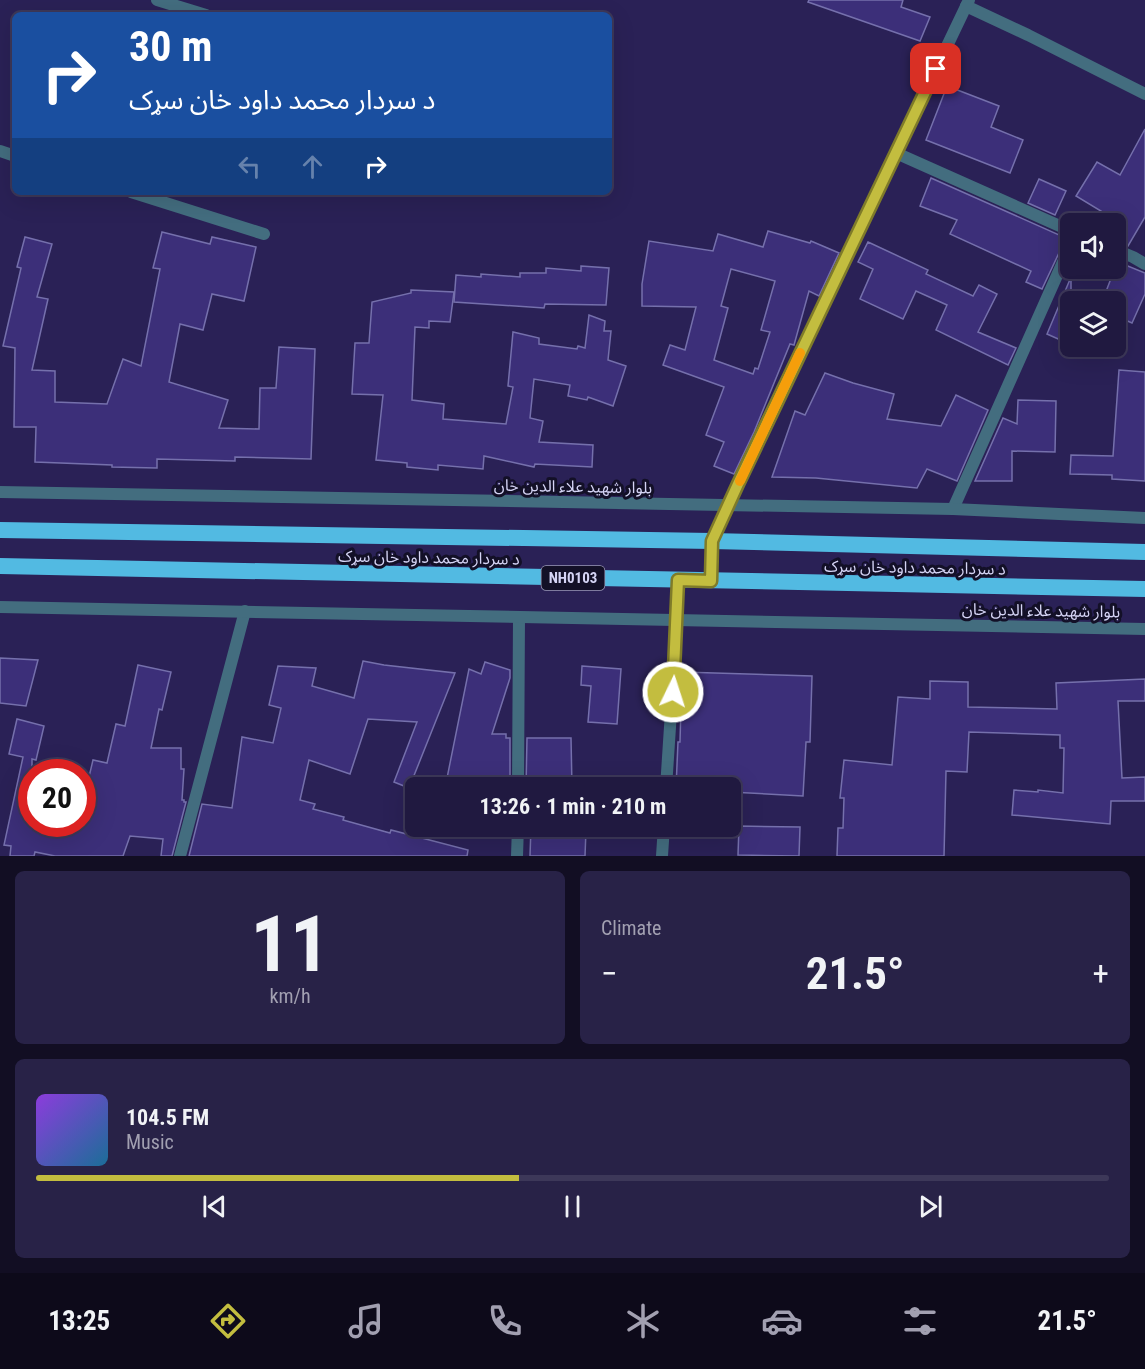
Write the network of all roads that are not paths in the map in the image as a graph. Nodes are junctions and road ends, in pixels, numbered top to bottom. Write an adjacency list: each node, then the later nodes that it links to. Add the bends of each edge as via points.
1 (157, 0): 3 (street)
2 (968, 3): 4 (street); 5 (street)
3 (196, 12)
4 (1145, 94)
5 (896, 153): 7 (street); 13 (street)
6 (140, 195): 8 (street)
7 (1060, 226)
8 (264, 234)
9 (1126, 254): 10 (street)
10 (1145, 264)
11 (1060, 268): 14 (street)
12 (0, 492): 13 (street, بلوار شهید علاء الدین خان)
13 (728, 505): 14 (street, بلوار شهید علاء الدین خان); 17 (street)
14 (952, 509): 15 (street, بلوار شهید علاء الدین خان)
15 (1145, 518)
16 (0, 530): 17 (highway, د سردار محمد داود خان سړک)
17 (712, 541): 18 (highway, د سردار محمد داود خان سړک); 21 (street)
18 (1145, 552)
19 (0, 566): 20 (highway, د سردار محمد داود خان سړک / NH0103)
20 (678, 580): 21 (highway, د سردار محمد داود خان سړک / NH0103); 26 (street)
21 (711, 581): 22 (highway, د سردار محمد داود خان سړک / NH0103)
22 (1145, 590)
23 (0, 607): 24 (street, بلوار شهید علاء الدین خان)
24 (244, 611): 25 (street, بلوار شهید علاء الدین خان); 32 (street)
25 (519, 617): 26 (street, بلوار شهید علاء الدین خان); 28 (street)
26 (677, 620): 27 (street, بلوار شهید علاء الدین خان); 29 (street)
27 (1145, 629)
28 (518, 777)
29 (667, 777)
30 (518, 837): 33 (street)
31 (663, 837): 34 (street)
32 (180, 856)
33 (517, 856)
34 (662, 856)

